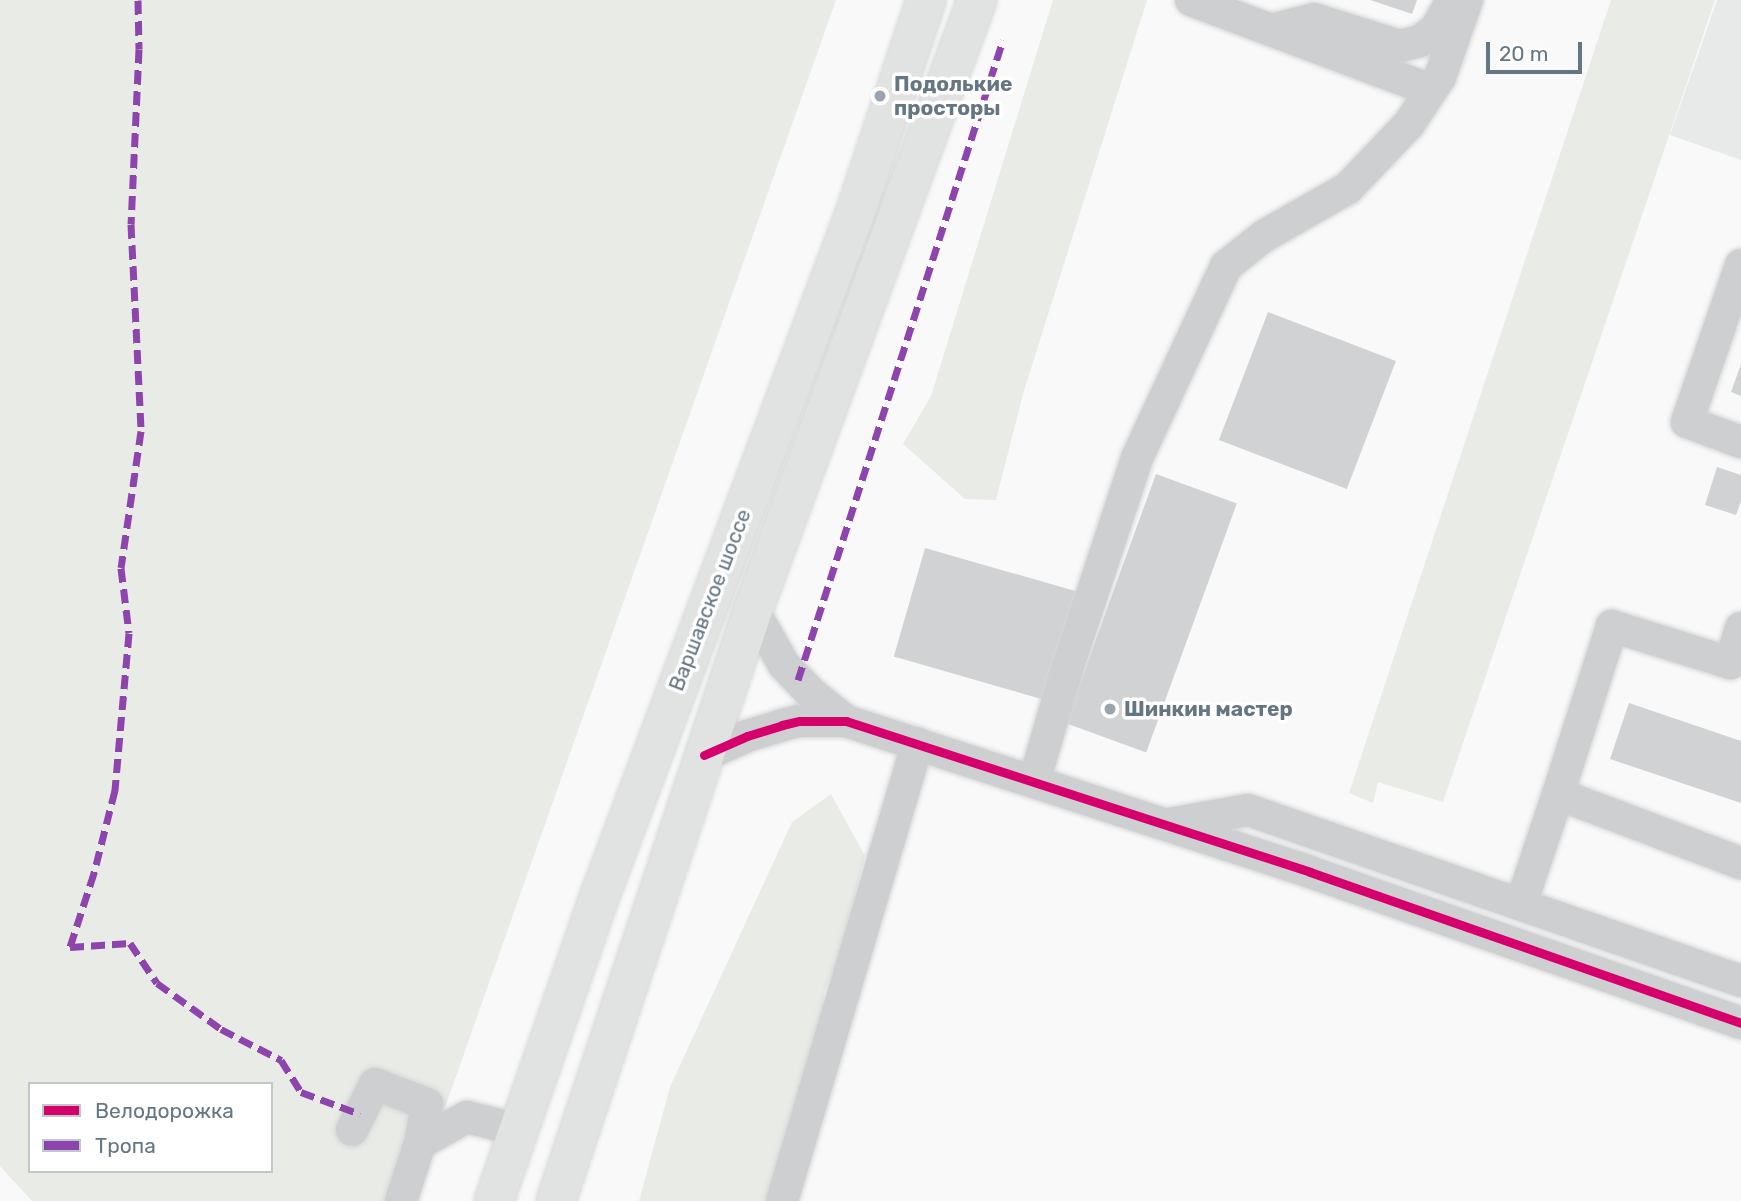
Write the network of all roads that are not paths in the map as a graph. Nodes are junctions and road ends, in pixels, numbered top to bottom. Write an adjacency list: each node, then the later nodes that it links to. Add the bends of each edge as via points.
1 (926, 0): 25 (main road, Варшавское шоссе, via 856,211 599,898)
2 (977, 0): 10 (main road, Варшавское шоссе)
3 (1191, 0): 6 (street)
4 (1451, 0): 6 (street, via 1436,29 1420,41 1400,46 1314,19)
5 (1467, 0): 7 (street, via 1440,77)
6 (1271, 30): 7 (street)
7 (1431, 90): 15 (street, via 1409,124 1348,188 1264,236 1226,266 1137,458)
8 (1741, 265): 9 (street, via 1686,422)
9 (1741, 442)
10 (753, 610): 12 (street, via 784,665); 14 (main road, Варшавское шоссе)
11 (1741, 628): 16 (street, via 1730,663 1612,626)
12 (846, 721): 13 (street); 14 (street, via 782,725)
13 (917, 744): 15 (street); 30 (street)
14 (704, 755): 29 (main road, Варшавское шоссе)
15 (1034, 782): 17 (street)
16 (1558, 794): 19 (street); 21 (street)
17 (1165, 825): 18 (street, via 1248,810); 20 (street)
18 (1325, 836): 20 (street); 21 (street)
19 (1741, 863)
20 (1310, 872): 23 (street)
21 (1521, 904): 22 (street)
22 (1741, 981)
23 (1741, 1023)
24 (352, 1130): 26 (street, via 374,1084 427,1104)
25 (518, 1130): 26 (street, via 467,1117); 28 (main road, Варшавское шоссе)
26 (420, 1143): 27 (street)
27 (401, 1201)
28 (494, 1201)
29 (556, 1201)
30 (782, 1201)

